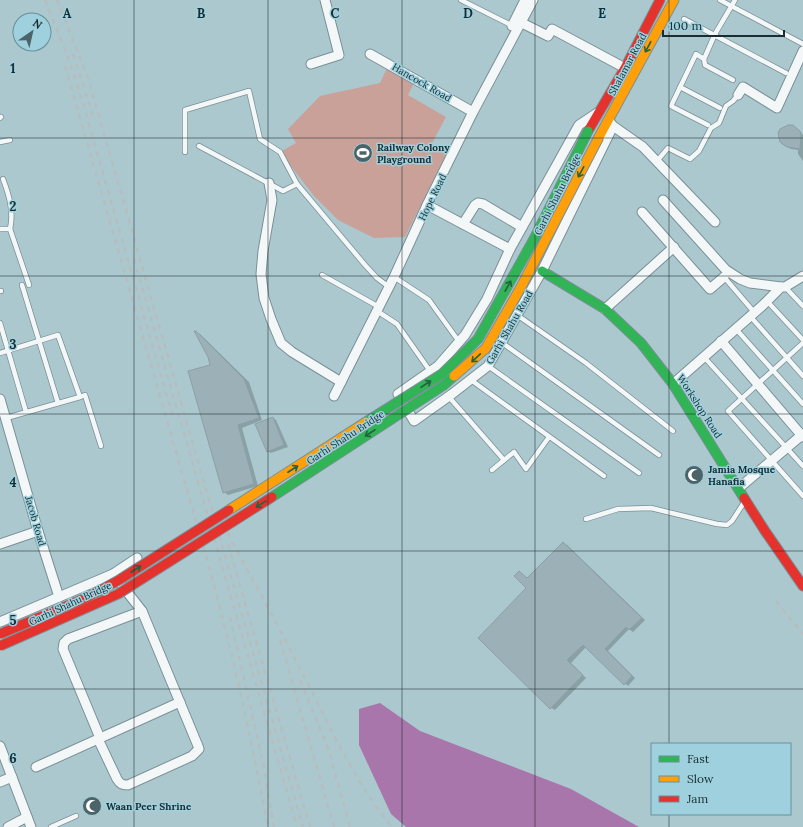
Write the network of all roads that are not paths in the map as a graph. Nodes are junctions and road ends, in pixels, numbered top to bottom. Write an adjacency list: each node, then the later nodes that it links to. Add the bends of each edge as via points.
1 (325, 0): 17 (street, via 339,55)
2 (461, 0): 11 (lane)
3 (525, 0): 11 (street)
4 (533, 0): 11 (street, Hope Road)
5 (660, 0): 18 (main road, Shalamar Road)
6 (674, 0): 26 (main road, Shalamar Road, one-way to 26)
7 (720, 0): 9 (lane)
8 (735, 0): 9 (lane)
9 (731, 6): 12 (lane); 13 (lane)
10 (684, 19): 12 (lane)
11 (517, 26): 18 (street, via 548,36 552,29); 24 (street, Hope Road)
12 (715, 34): 16 (lane); 19 (lane)
13 (803, 44)
14 (803, 50): 22 (street, via 777,108 743,87)
15 (370, 54): 24 (street, Hancock Road)
16 (704, 59): 20 (lane, via 705,65); 21 (lane, via 696,54)
17 (311, 64)
18 (625, 68): 25 (main road, Shalamar Road)
19 (786, 73)
20 (733, 80)
21 (680, 87): 23 (lane); 27 (lane, via 671,106)
22 (738, 95): 34 (lane, via 726,106 719,123 711,128 699,151 690,159 668,148)
23 (720, 108)
24 (473, 112): 39 (street, Hope Road)
25 (598, 112): 28 (main road, Shalamar Road); 43 (street, Garhi Shahu Road, via 579,125)
26 (611, 124): 29 (main road, Shalamar Road); 34 (street, via 643,147); 48 (street, Garhi Shahu Road)
27 (708, 124)
28 (588, 131): 116 (main road, Garhi Shahu Bridge, one-way to 28, bridge, via 88,597 119,580 442,374 478,339 534,239)
29 (599, 138): 117 (main road, Garhi Shahu Bridge, one-way to 117, bridge, via 486,348 444,385 118,594)
30 (10, 140): 31 (lane)
31 (0, 142)
32 (199, 146): 36 (lane)
33 (185, 152): 37 (lane, via 185,110 249,91 260,139 280,152)
34 (657, 161): 41 (street)
35 (4, 179): 45 (lane, via 10,198)
36 (269, 183): 37 (lane, via 283,191); 80 (street, via 272,200 261,274 264,298 271,319 281,343)
37 (297, 184): 55 (lane, via 365,265)
38 (663, 200): 56 (street, via 726,270 750,283)
39 (427, 206): 42 (street); 51 (street, Hope Road)
40 (642, 212): 46 (street)
41 (715, 222)
42 (463, 224): 43 (street, via 478,203); 47 (street)
43 (522, 227): 47 (street, Garhi Shahu Road)
44 (0, 229): 45 (lane)
45 (10, 229): 54 (lane)
46 (674, 247): 52 (street, via 710,289); 60 (street)
47 (510, 249): 69 (street, Garhi Shahu Road, via 487,299)
48 (542, 270): 60 (main road, Workshop Road); 62 (street, Garhi Shahu Road)
49 (322, 275): 59 (lane)
50 (803, 276): 56 (street)
51 (394, 277): 55 (street, Hope Road); 69 (lane, via 428,300)
52 (724, 277): 61 (lane)
53 (22, 285): 66 (lane)
54 (29, 285)
55 (389, 287): 59 (street, Hope Road)
56 (783, 287): 57 (street); 58 (lane)
57 (767, 301): 61 (street); 65 (lane)
58 (803, 306)
59 (378, 309): 77 (lane, via 397,324); 80 (street, Hope Road)
60 (605, 309): 81 (main road, Workshop Road, via 641,343)
61 (752, 314): 64 (street); 74 (lane)
62 (517, 315): 67 (street, Garhi Shahu Road); 92 (lane, via 586,363)
63 (0, 323): 71 (lane)
64 (736, 329): 68 (street); 76 (lane)
65 (803, 340)
66 (39, 341): 71 (lane); 84 (lane, via 58,336); 88 (lane)
67 (502, 342): 75 (street, Garhi Shahu Road); 97 (lane)
68 (721, 342): 73 (street); 82 (street)
69 (460, 343): 77 (street, Garhi Shahu Road)
70 (803, 344): 74 (lane)
71 (8, 351): 72 (lane); 90 (lane)
72 (0, 353)
73 (704, 357): 81 (street); 86 (lane)
74 (787, 358): 76 (lane); 78 (lane)
75 (488, 366): 79 (street, Garhi Shahu Road); 102 (lane)
76 (773, 370): 82 (lane); 89 (lane)
77 (430, 371): 85 (street, Garhi Shahu Road, via 398,394 414,422)
78 (803, 376)
79 (470, 380): 85 (street, Garhi Shahu Road); 94 (lane)
80 (341, 382): 83 (street, Hope Road)
81 (673, 384): 104 (main road, Workshop Road)
82 (758, 384): 86 (lane); 93 (street)
83 (334, 396)
84 (80, 397): 88 (lane); 95 (lane, via 85,396)
85 (449, 397): 98 (lane)
86 (741, 398): 96 (lane); 99 (lane, via 728,411)
87 (0, 399): 91 (street, Jacob Road)
88 (58, 403): 90 (lane)
89 (803, 404)
90 (26, 412): 91 (lane)
91 (3, 419): 108 (street, Jacob Road)
92 (673, 431)
93 (802, 435): 96 (street)
94 (549, 437): 98 (lane, via 526,469 514,452); 103 (lane)
95 (101, 446)
96 (786, 448): 99 (street); 100 (lane)
97 (659, 455)
98 (504, 460): 101 (lane)
99 (771, 461): 104 (street); 105 (lane)
100 (803, 466)
101 (492, 470)
102 (639, 473)
103 (604, 476)
104 (739, 488): 106 (main road, Workshop Road)
105 (803, 496)
106 (746, 499): 107 (lane, via 727,525 650,508 618,509); 112 (main road, Workshop Road)
107 (586, 519)
108 (38, 531): 109 (street); 113 (street, Jacob Road)
109 (0, 544)
110 (137, 558): 111 (street)
111 (113, 574): 113 (street); 114 (street)
112 (803, 586)
113 (59, 597): 115 (street)
114 (142, 611): 118 (street); 119 (street, via 68,639 64,643 63,649)
115 (0, 622)
116 (0, 634)
117 (0, 646)
118 (180, 702): 119 (street); 119 (street, via 199,749 196,753 128,786 120,783)
119 (99, 738): 121 (street)
120 (0, 746): 122 (street)
121 (36, 767)
122 (12, 777): 123 (street); 125 (street)
123 (0, 782)
124 (76, 816): 128 (lane)
125 (28, 817): 126 (street); 127 (street)
126 (8, 827)
127 (31, 827)
128 (51, 827)

